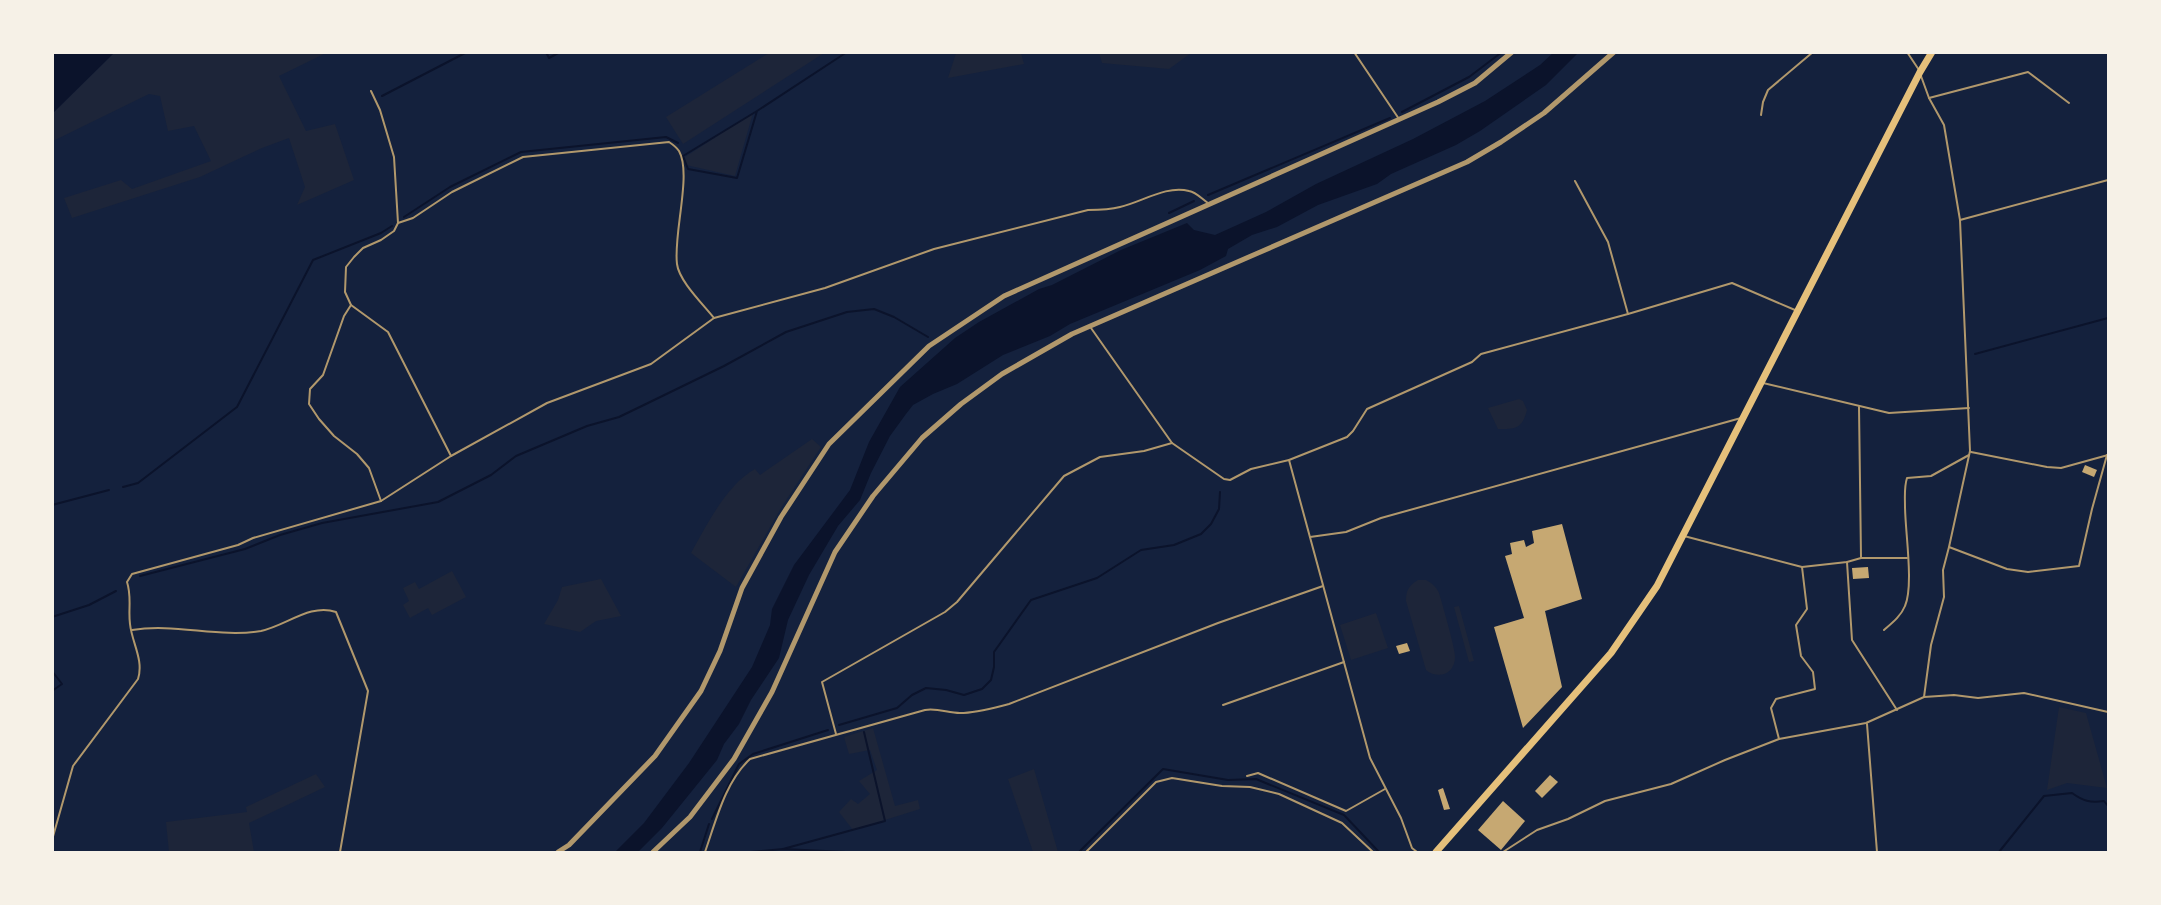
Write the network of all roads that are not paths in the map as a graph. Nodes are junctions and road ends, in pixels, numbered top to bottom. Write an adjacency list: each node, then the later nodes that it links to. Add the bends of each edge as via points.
1 (1354, 52): 12 (lane)
2 (1512, 52): 12 (street, via 1475,83)
3 (1614, 52): 22 (street, via 1544,113 1467,162)
4 (1813, 52): 11 (lane, via 1768,90)
5 (1907, 52): 7 (lane)
6 (1932, 52): 7 (main road)
7 (1920, 72): 9 (lane); 19 (main road)
8 (371, 91): 17 (lane, via 394,157)
9 (1929, 98): 10 (lane, via 2028,72); 16 (lane, via 1944,125)
10 (2069, 103)
11 (1761, 115)
12 (1399, 119): 15 (street)
13 (2109, 180): 16 (lane)
14 (1575, 181): 20 (lane, via 1608,242)
15 (1208, 203): 21 (lane, via 1191,191 1164,192 1122,207 1088,210 934,249 825,288); 55 (street, via 1005,296 929,346 829,444 781,517 742,588 701,691 655,756)
16 (1960, 220): 25 (lane)
17 (398, 223): 18 (lane, via 394,231 363,248 346,267 345,292); 21 (lane, via 523,157 669,142 679,150 683,169 677,264)
18 (351, 305): 30 (lane, via 388,332); 32 (lane, via 323,375 310,389 309,404 334,436 369,468)
19 (1799, 312): 20 (lane, via 1732,284); 23 (main road)
20 (1628, 314): 31 (lane, via 1481,354 1472,362 1367,409 1347,437)
21 (714, 318): 30 (lane, via 651,364 547,403)
22 (1089, 326): 27 (lane); 56 (street, via 1002,374 961,404 922,438 873,496 835,552 772,692 734,759 690,817)
23 (1763, 383): 24 (lane); 26 (main road)
24 (1859, 407): 25 (lane, via 1889,413); 36 (lane)
25 (1969, 408): 28 (lane)
26 (1744, 417): 33 (main road); 34 (lane, via 1381,518 1346,532)
27 (1172, 443): 31 (lane, via 1230,480); 49 (lane, via 1100,457 1064,476 957,602 822,682)
28 (1969, 453): 29 (lane, via 2061,468); 35 (lane); 37 (lane, via 1931,476 1907,478)
29 (2108, 455): 35 (lane, via 2079,566 2028,572 2007,569)
30 (452, 456): 32 (lane)
31 (1289, 460): 34 (lane)
32 (381, 501): 41 (lane, via 132,574 127,582)
33 (1684, 536): 39 (lane); 61 (main road, via 1658,586 1611,653)
34 (1310, 537): 40 (lane)
35 (1949, 547): 44 (lane, via 1943,570 1944,597 1931,645)
36 (1861, 558): 37 (lane); 38 (lane)
37 (1908, 558): 42 (lane, via 1906,604)
38 (1847, 562): 39 (lane); 46 (lane, via 1852,640)
39 (1802, 567): 50 (lane, via 1807,609 1796,625 1801,656 1813,672 1815,689 1772,703)
40 (1323, 586): 43 (lane); 49 (lane, via 1009,704 959,713 925,710)
41 (132, 630): 53 (lane, via 142,669 73,766); 54 (lane, via 165,627 249,633 320,608 336,612 368,691)
42 (1884, 630)
43 (1344, 662): 45 (lane); 52 (lane, via 1370,758)
44 (1924, 697): 46 (lane); 47 (lane, via 1978,698 2024,693)
45 (1223, 705)
46 (1897, 710): 48 (lane)
47 (2109, 712)
48 (1866, 723): 50 (lane); 63 (lane)
49 (836, 734): 57 (lane, via 750,759 741,767 721,805)
50 (1779, 740): 62 (lane, via 1671,784 1605,801 1537,830)
51 (1247, 776): 52 (lane, via 1258,774 1346,811)
52 (1385, 789): 60 (lane, via 1412,848)
53 (52, 840)
54 (340, 852)
55 (558, 852)
56 (653, 852)
57 (705, 852)
58 (1086, 852): 59 (lane, via 1156,782 1172,778 1279,794 1342,823)
59 (1370, 852)
60 (1418, 852)
61 (1436, 852)
62 (1503, 852)
63 (1877, 852)

